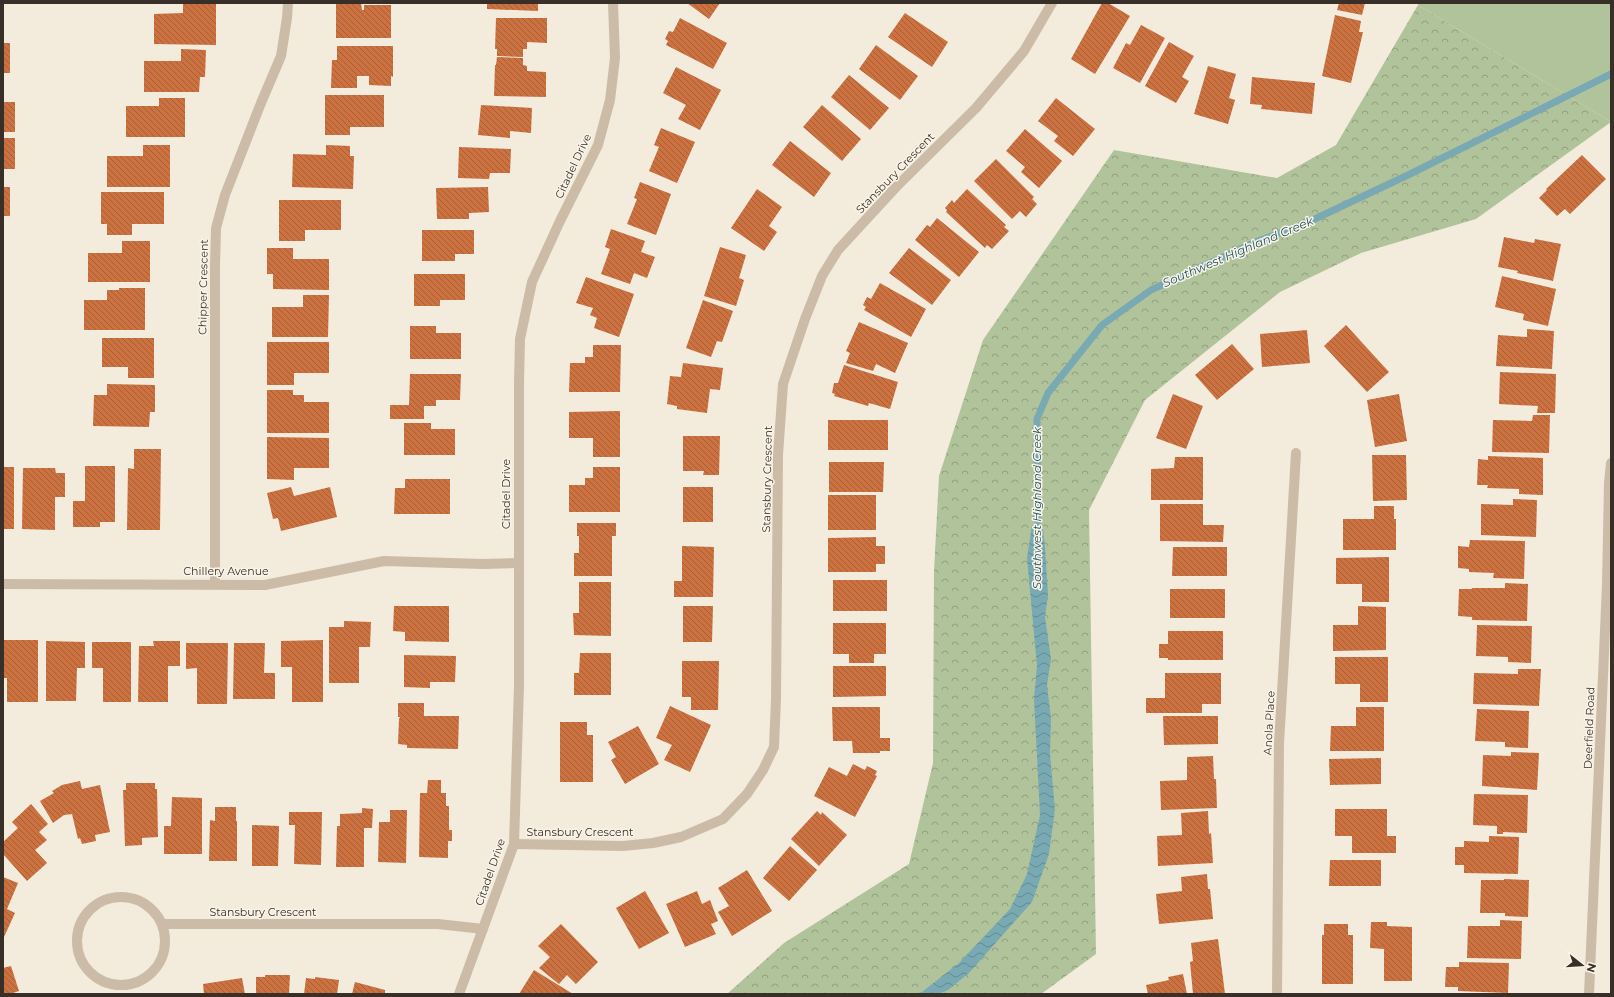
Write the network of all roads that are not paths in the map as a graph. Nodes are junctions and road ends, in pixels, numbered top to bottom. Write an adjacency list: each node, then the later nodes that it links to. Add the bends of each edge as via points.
1 (288, 3): 8 (street, Chipper Crescent, via 281,56 226,195 216,228)
2 (613, 3): 6 (street, Citadel Drive, via 615,58 610,100 598,145 532,282 520,339)
3 (1052, 3): 10 (street, Stansbury Crescent, via 1024,51 976,108 896,187 838,250 822,276 805,319 783,384 778,455 774,747 763,770 747,794 723,819 681,837 623,846)
4 (1296, 453): 14 (street, Anola Place, via 1279,744)
5 (1611, 463): 9 (street, Deerfield Road)
6 (518, 563): 8 (street, Chillery Avenue, via 384,561 265,585); 10 (street, Citadel Drive, via 519,686)
7 (3, 584): 8 (street, Chillery Avenue)
8 (215, 584)
9 (1609, 586): 15 (street, Deerfield Road)
10 (514, 844): 12 (street, Citadel Drive)
11 (162, 924): 11 (street, via 154,911 142,901 128,897 113,897 99,902 87,912 79,925 76,940 85,968 95,978 108,984 122,986 136,983 149,976 164,952); 12 (street, Stansbury Crescent, via 438,924)
12 (483, 929): 13 (street, Citadel Drive)
13 (458, 994)
14 (1277, 994)
15 (1589, 994)

